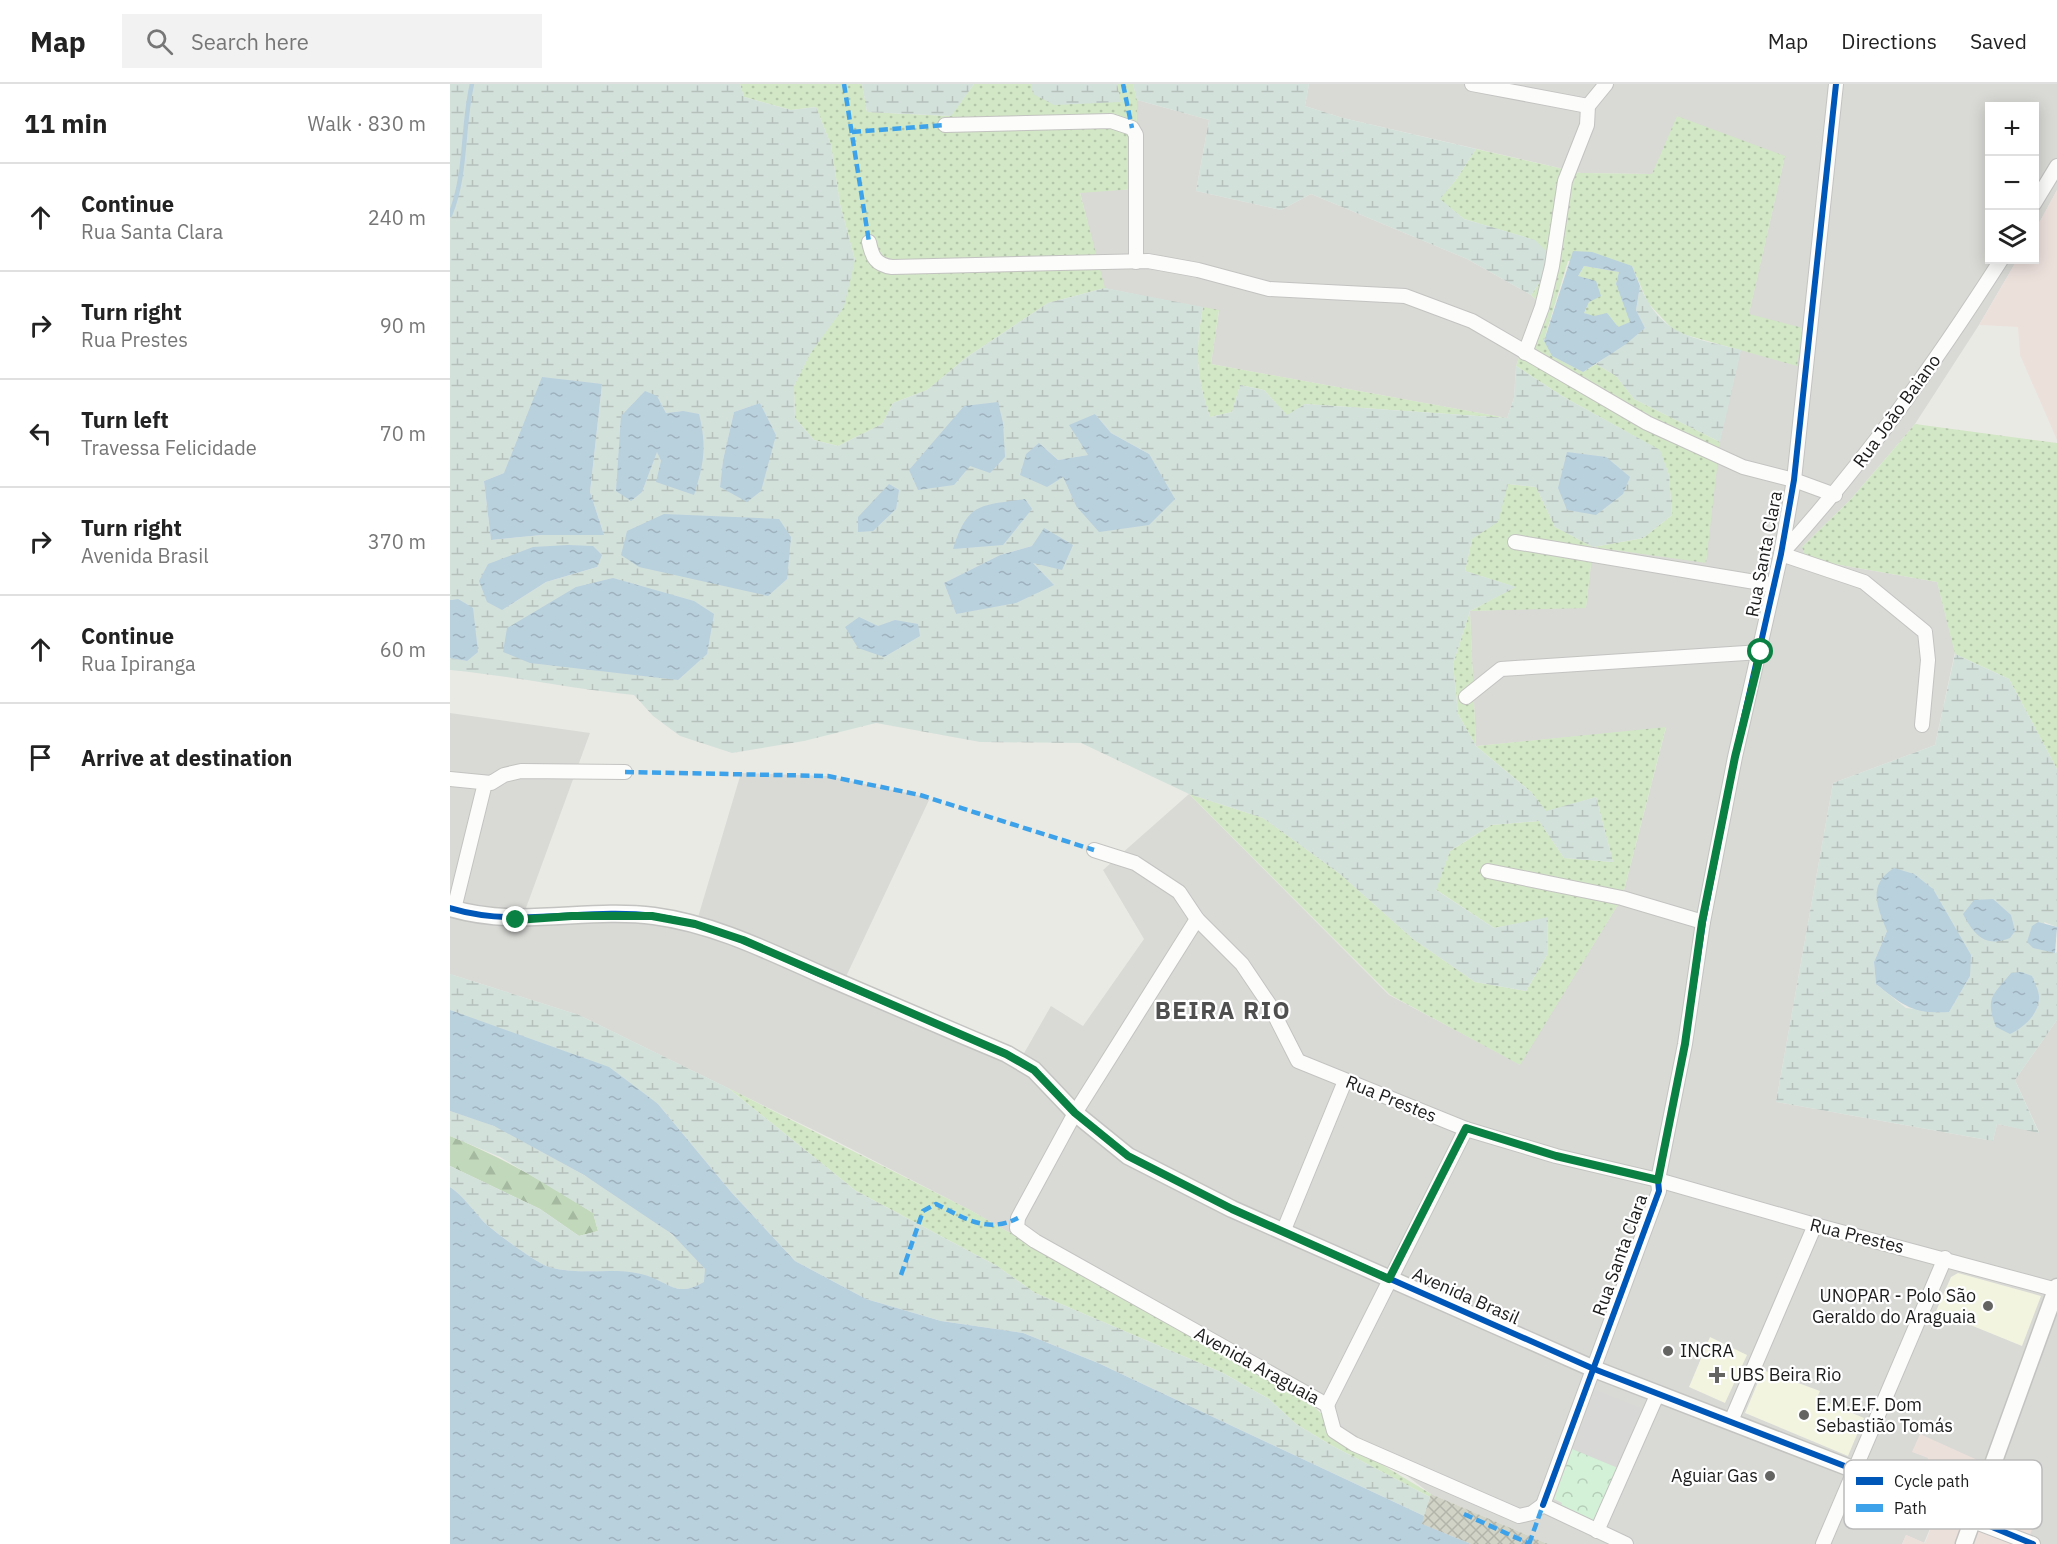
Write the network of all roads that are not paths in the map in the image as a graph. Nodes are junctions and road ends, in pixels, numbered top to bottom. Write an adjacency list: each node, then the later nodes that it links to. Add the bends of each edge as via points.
1 (1472, 84): 4 (street)
2 (1606, 84): 4 (street)
3 (1836, 84): 12 (street, Rua Santa Clara)
4 (1587, 106): 11 (street, via 1587,125 1564,181 1550,276)
5 (945, 125): 9 (street, via 1111,121 1132,128 1136,135)
6 (2057, 166): 7 (street)
7 (2039, 196)
8 (869, 242): 9 (street, via 876,260 892,267)
9 (1136, 262): 11 (street, via 1198,270 1269,289 1405,296 1472,321)
10 (1998, 264): 13 (street, Rua João Baiano, via 1926,374)
11 (1525, 353): 12 (street, via 1647,423 1743,467)
12 (1794, 480): 13 (street); 15 (street, Rua Santa Clara)
13 (1835, 495): 15 (street, Rua João Baiano)
14 (1515, 542): 16 (street)
15 (1781, 554): 16 (street, Rua Santa Clara); 19 (street, via 1864,582 1925,632 1928,660)
16 (1773, 585): 17 (street, Rua Santa Clara)
17 (1761, 652): 18 (street, via 1502,669); 27 (street, Rua Santa Clara)
18 (1466, 697)
19 (1922, 725)
20 (625, 772): 22 (street, via 521,771)
21 (450, 779): 22 (street)
22 (485, 783): 25 (street)
23 (1094, 850): 26 (street, Rua Prestes, via 1135,863 1179,892)
24 (1488, 871): 27 (street, via 1622,898)
25 (452, 909): 29 (street, Avenida Brasil, via 516,920 652,916 695,924 743,940 1006,1054 1034,1070)
26 (1197, 919): 28 (street, Rua Prestes, via 1242,964 1269,1004 1298,1061); 29 (street)
27 (1702, 922): 31 (street, Rua Santa Clara, via 1685,1044)
28 (1345, 1081): 30 (street, Rua Prestes); 33 (street)
29 (1075, 1113): 33 (street, Avenida Brasil, via 1128,1156); 39 (street, Avenida Araguaia, via 1018,1218 1017,1228)
30 (1466, 1128): 31 (street, Rua Prestes, via 1556,1156); 35 (street)
31 (1658, 1180): 32 (street, Rua Prestes); 37 (street, Rua Santa Clara, via 1659,1191)
32 (1815, 1225): 34 (street, Rua Prestes); 40 (street)
33 (1283, 1232): 35 (street, Avenida Brasil)
34 (1945, 1258): 36 (street, Rua Prestes); 41 (street)
35 (1389, 1279): 37 (street, Avenida Brasil); 39 (street)
36 (2057, 1289): 42 (street)
37 (1594, 1369): 38 (street, Avenida Brasil); 45 (street, Rua Santa Clara)
38 (1658, 1393): 40 (street, Avenida Brasil); 48 (street)
39 (1327, 1405): 45 (street, Avenida Araguaia, via 1334,1431 1354,1444 1519,1516)
40 (1731, 1421): 43 (street, Avenida Brasil)
41 (1859, 1460)
42 (1995, 1460)
43 (1844, 1466)
44 (1844, 1495): 50 (street)
45 (1543, 1505): 48 (street)
46 (1970, 1529): 51 (street)
47 (1994, 1529): 52 (street, Avenida Brasil)
48 (1597, 1531): 49 (street)
49 (1626, 1544)
50 (1823, 1544)
51 (1964, 1544)
52 (2033, 1544)

